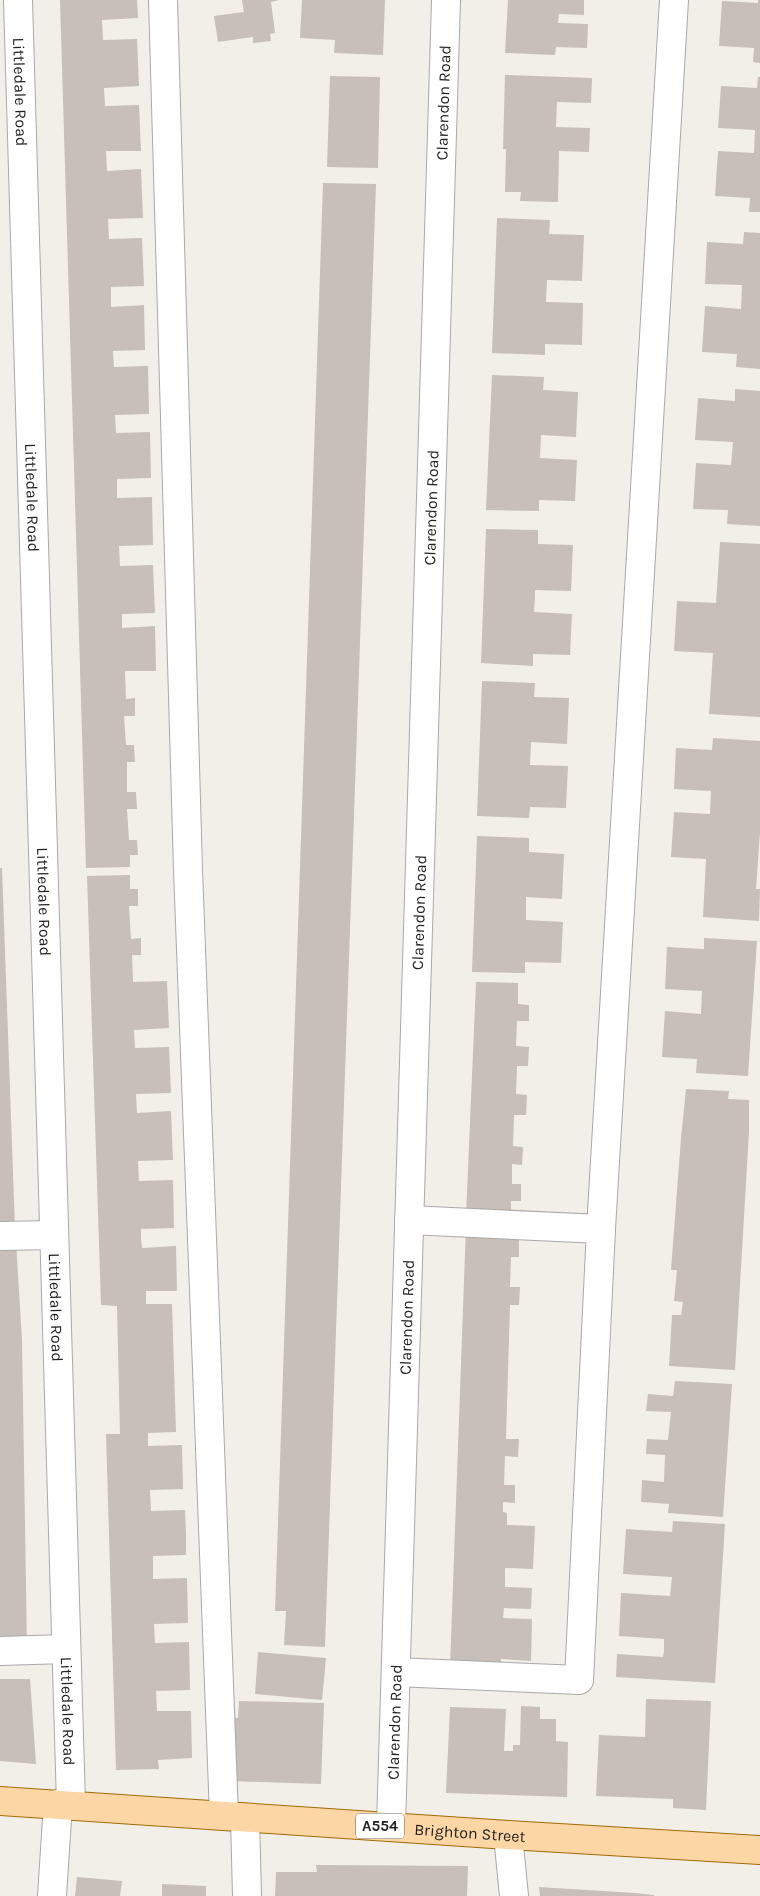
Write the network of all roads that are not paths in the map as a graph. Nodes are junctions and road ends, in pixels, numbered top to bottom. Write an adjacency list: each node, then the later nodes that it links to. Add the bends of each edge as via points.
1 (18, 0): 7 (street, Littledale Road)
2 (163, 0): 14 (street, via 188,860)
3 (446, 0): 5 (street, Clarendon Road)
4 (674, 0): 6 (street)
5 (409, 1220): 6 (street); 11 (street, Clarendon Road)
6 (601, 1229): 11 (street, via 578,1680)
7 (54, 1235): 8 (street); 9 (street, Littledale Road)
8 (0, 1236)
9 (66, 1649): 10 (street); 13 (street, Littledale Road)
10 (0, 1651)
11 (396, 1672): 15 (street, Clarendon Road)
12 (0, 1801): 13 (main road, Brighton Street / A554)
13 (64, 1804): 14 (main road, Brighton Street / A554); 18 (street, Littledale Road)
14 (235, 1817): 15 (main road, Brighton Street / A554); 19 (street)
15 (391, 1826): 16 (main road, Brighton Street / A554)
16 (508, 1835): 17 (main road, Brighton Street / A554); 20 (street)
17 (760, 1850)
18 (52, 1896)
19 (247, 1896)
20 (514, 1896)

